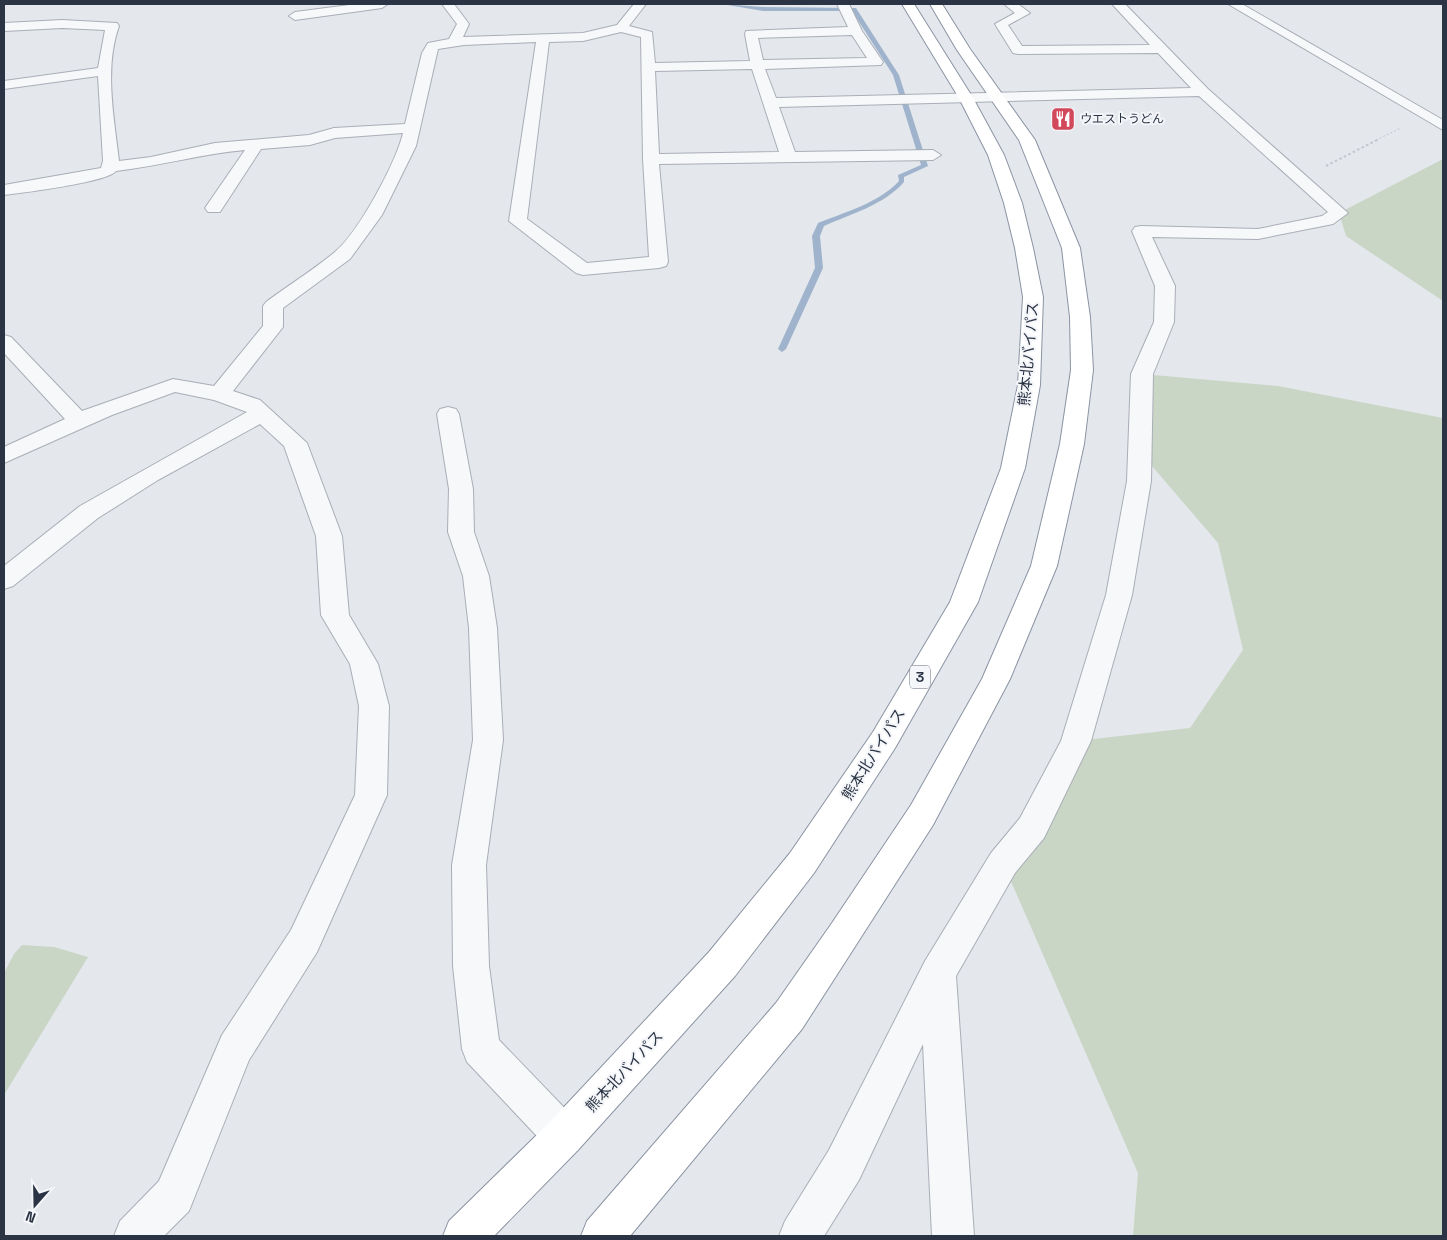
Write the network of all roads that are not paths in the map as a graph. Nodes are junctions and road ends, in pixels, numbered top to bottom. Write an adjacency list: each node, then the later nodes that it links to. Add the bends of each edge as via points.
1 (382, 4): 11 (street)
2 (448, 4): 17 (street, via 463,24)
3 (640, 4): 13 (street)
4 (843, 4): 15 (street)
5 (895, 4): 14 (highway)
6 (908, 4): 14 (highway, 熊本北バイパス / 3)
7 (936, 4): 24 (highway)
8 (1010, 4): 18 (street, via 1024,13 1001,24 1018,50)
9 (1118, 4): 18 (street)
10 (1234, 4): 27 (street)
11 (295, 16)
12 (4, 27): 21 (street, via 113,26 109,33)
13 (621, 28): 16 (street, via 583,37); 20 (street, via 648,35)
14 (923, 30): 25 (highway, 熊本北バイパス / 3)
15 (856, 31): 19 (street, via 751,34); 19 (street, via 876,62)
16 (543, 38): 17 (street); 32 (street, via 518,221 583,269 660,262)
17 (455, 41): 28 (street, via 433,46 429,53)
18 (1163, 49): 23 (street)
19 (758, 64): 20 (street); 26 (street)
20 (647, 68): 32 (street)
21 (106, 71): 22 (street); 33 (street)
22 (4, 84)
23 (1203, 92): 24 (street); 43 (street, via 1339,213 1327,220 1258,234 1141,231 1165,286 1164,322 1142,374 1139,481 1119,594 1076,741 1032,828 1003,863)
24 (997, 97): 25 (street); 47 (highway, via 1027,140 1065,231 1071,248 1080,317 1081,379 1072,444 1044,566 996,679 922,815 844,934 789,1016)
25 (966, 98): 26 (street); 44 (highway, 熊本北バイパス / 3, via 996,154 1013,202 1033,297 1028,384 1013,468 964,602 884,740 802,863 722,964)
26 (771, 103): 31 (street)
27 (1443, 126)
28 (411, 128): 29 (street, via 334,133 310,140); 37 (street, via 408,146 373,216 343,255 272,306 273,327)
29 (256, 145): 33 (street, via 215,148); 35 (street)
30 (933, 156): 31 (street)
31 (789, 158): 32 (street)
32 (651, 159)
33 (109, 167): 34 (street, via 108,171 100,174)
34 (4, 190)
35 (214, 208)
36 (4, 341): 40 (street)
37 (219, 394): 38 (street, via 252,405); 40 (street, via 174,385)
38 (262, 413): 42 (street, via 89,512); 45 (street, via 295,443 329,536 335,615 364,664 374,706 371,795 304,941 235,1048 174,1196)
39 (448, 414): 44 (street, via 461,489 461,532 476,576 483,637 488,740 470,864 471,966 481,1049)
40 (79, 422): 41 (street)
41 (4, 456)
42 (4, 580)
43 (938, 974): 48 (street, via 844,1164); 49 (street)
44 (564, 1136): 46 (highway, 熊本北バイパス / 3)
45 (135, 1236)
46 (464, 1236)
47 (602, 1236)
48 (800, 1236)
49 (953, 1236)

